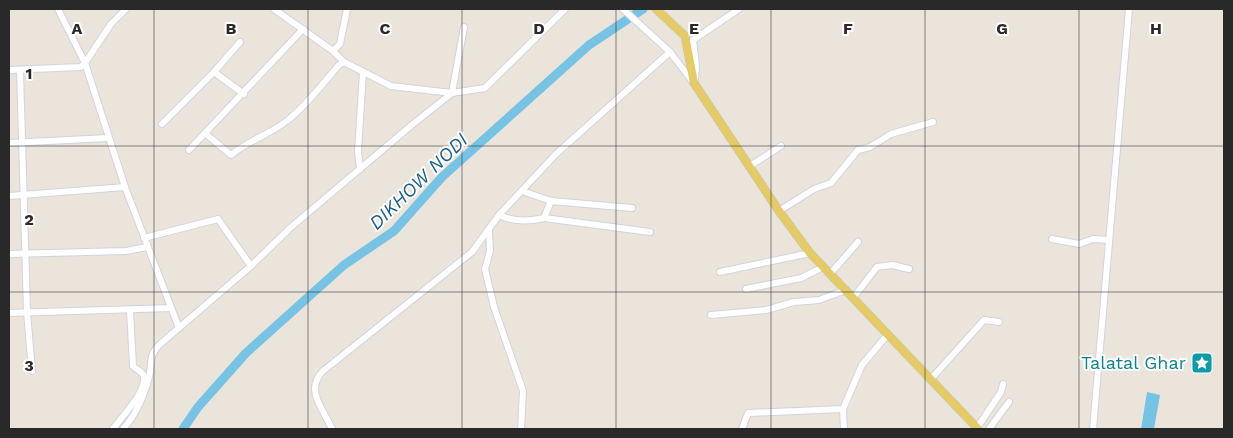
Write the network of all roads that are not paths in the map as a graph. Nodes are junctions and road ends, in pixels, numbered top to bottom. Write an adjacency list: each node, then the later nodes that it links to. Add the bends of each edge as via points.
1 (58, 9): 16 (street)
2 (126, 9): 16 (street, via 111,24)
3 (274, 9): 11 (street)
4 (347, 9): 13 (street, via 340,44)
5 (565, 9): 22 (street, via 485,88)
6 (623, 9): 14 (street)
7 (656, 9): 21 (main road, via 685,36)
8 (739, 9): 21 (street, via 693,40)
9 (1129, 9): 47 (street)
10 (464, 27): 22 (street)
11 (303, 29): 13 (street); 23 (street)
12 (240, 42): 19 (street)
13 (334, 51): 15 (street)
14 (670, 52): 21 (street); 35 (street, via 556,154)
15 (344, 62): 20 (street); 26 (street, via 299,111 232,155)
16 (85, 63): 18 (street, via 81,67); 27 (street)
17 (9, 70): 18 (street)
18 (20, 70): 29 (street)
19 (214, 72): 23 (street); 25 (street)
20 (363, 72): 22 (street, via 391,86); 33 (street, via 358,151)
21 (694, 83): 32 (main road)
22 (452, 93): 33 (street)
23 (244, 94): 26 (street)
24 (933, 122): 40 (street, via 891,134 870,147 858,150 831,183 814,189)
25 (162, 124)
26 (206, 134): 31 (street)
27 (108, 138): 29 (street); 34 (street)
28 (9, 143): 29 (street)
29 (22, 143): 36 (street)
30 (781, 146): 32 (street)
31 (189, 150)
32 (750, 166): 40 (main road)
33 (360, 169): 53 (street)
34 (125, 187): 36 (street); 45 (street)
35 (522, 191): 38 (street); 41 (street)
36 (25, 195): 37 (street); 52 (street)
37 (9, 196)
38 (551, 201): 39 (street); 42 (street)
39 (632, 208)
40 (779, 211): 50 (main road)
41 (499, 215): 42 (street, via 510,220 531,222); 43 (street)
42 (544, 218): 44 (street)
43 (489, 229): 76 (street, via 472,252 317,377 314,386 317,401); 77 (street, via 490,251 485,269 494,307 523,391)
44 (650, 232)
45 (144, 238): 49 (street); 53 (street, via 218,220)
46 (1052, 240): 47 (street, via 1079,244 1093,239)
47 (1109, 240): 82 (street)
48 (858, 242): 57 (street)
49 (147, 247): 52 (street, via 126,251); 61 (street)
50 (810, 253): 54 (main road); 56 (street)
51 (9, 254): 52 (street)
52 (26, 254): 63 (street)
53 (251, 266): 67 (street)
54 (823, 267): 57 (main road); 58 (street, via 801,278)
55 (908, 269): 60 (street, via 892,265 877,267)
56 (720, 272)
57 (830, 274): 59 (main road)
58 (746, 289)
59 (846, 290): 60 (main road); 65 (street, via 819,300 794,302 766,310)
60 (853, 298): 68 (main road)
61 (171, 308): 62 (street); 67 (street)
62 (130, 310): 63 (street); 74 (street, via 133,363 144,378 142,388)
63 (26, 312): 64 (street); 69 (street)
64 (9, 313)
65 (711, 315)
66 (999, 322): 70 (street, via 984,320)
67 (179, 328): 75 (street, via 151,354 150,374 143,396)
68 (888, 334): 70 (main road); 73 (street, via 862,365)
69 (32, 371)
70 (931, 379): 80 (main road)
71 (1003, 384): 80 (street)
72 (1009, 402): 81 (street)
73 (844, 409): 78 (street, via 748,413); 79 (street)
74 (113, 429)
75 (123, 429)
76 (332, 429)
77 (521, 429)
78 (742, 429)
79 (844, 429)
80 (977, 429)
81 (989, 429)
82 (1093, 429)

